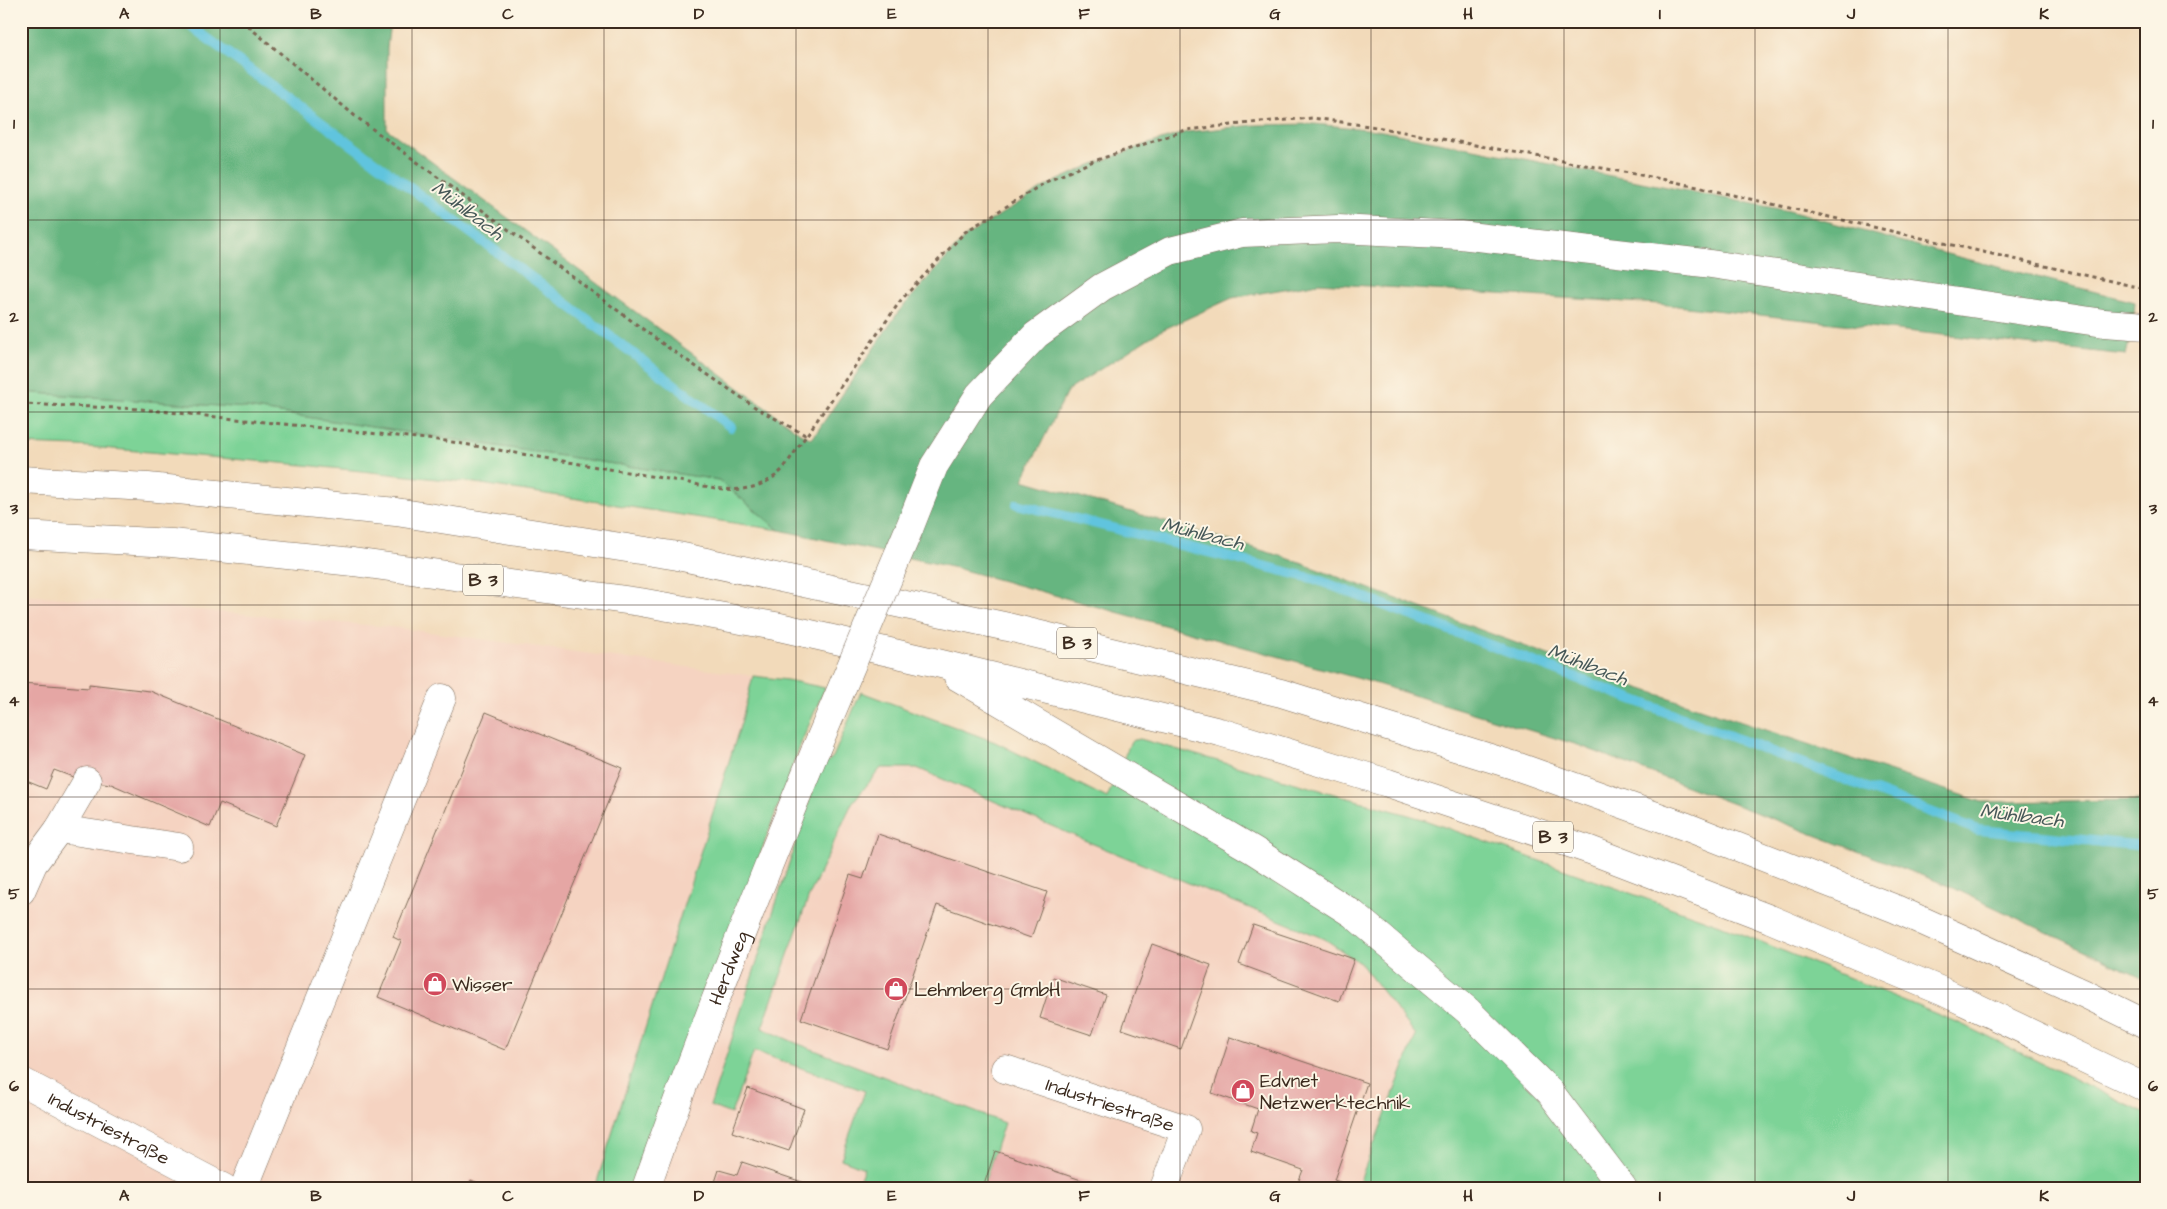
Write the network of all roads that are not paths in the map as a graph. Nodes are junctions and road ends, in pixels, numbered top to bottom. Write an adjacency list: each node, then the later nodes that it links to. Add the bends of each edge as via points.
1 (2146, 326): 16 (main road, Herdweg, bridge, via 2104,323 1704,263 1460,235 1338,229 1242,232 1170,251 1102,287 1036,335 979,395 934,466 747,916)
2 (21, 480): 10 (main road, B 3, via 148,487 396,512 678,556 1008,627 1281,693 1516,766 1687,827 1896,909)
3 (21, 535): 4 (main road, B 3, via 172,543 354,562 492,581 640,602 775,626)
4 (933, 662): 13 (main road, B 3, via 1220,732 1590,850 1770,919 1944,992); 18 (main road, via 1253,850 1353,914 1468,1011 1550,1092)
5 (442, 698): 15 (main road)
6 (87, 781): 7 (main road)
7 (58, 829): 8 (main road); 9 (main road, via 33,864)
8 (179, 846)
9 (21, 891)
10 (2146, 1024)
11 (1005, 1069): 17 (main road, Industriestraße, via 1186,1130)
12 (21, 1080): 14 (main road, Industriestraße)
13 (2146, 1088)
14 (224, 1188)
15 (244, 1188)
16 (646, 1188)
17 (1164, 1188)
18 (1623, 1188)

